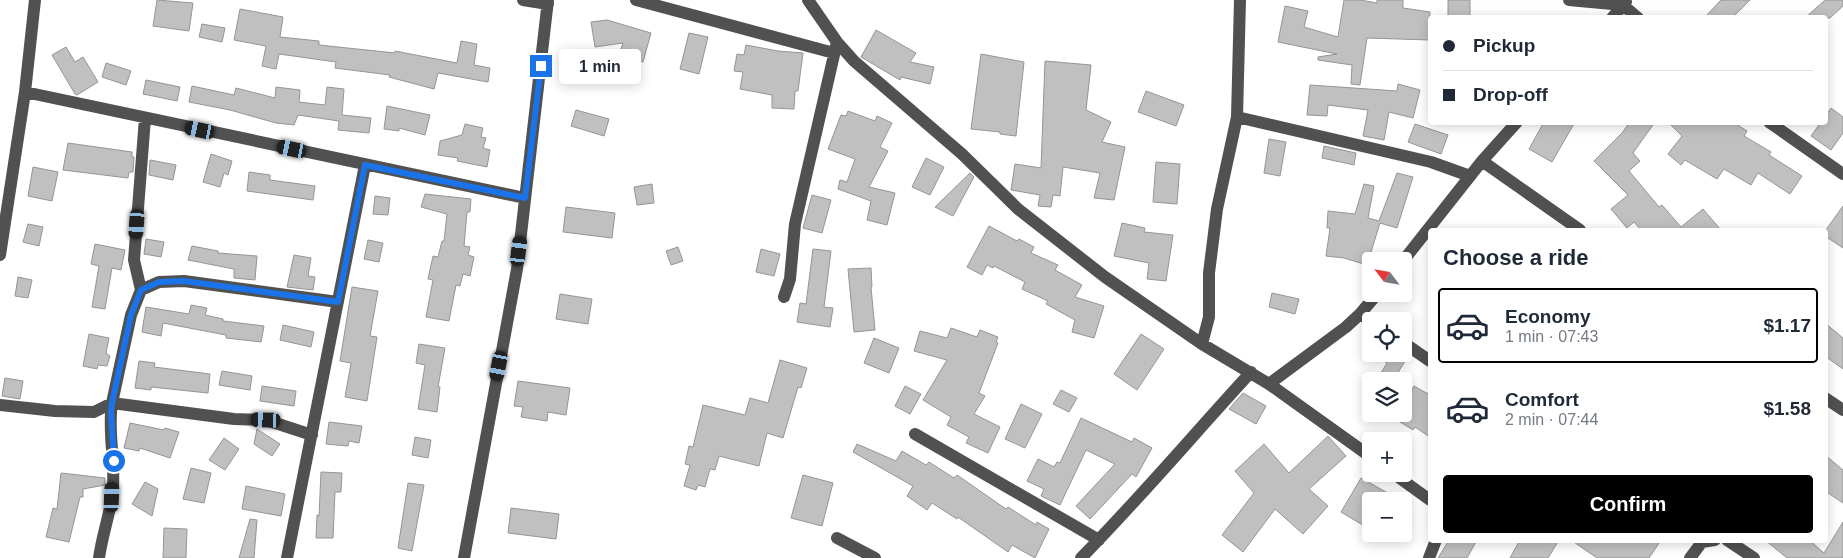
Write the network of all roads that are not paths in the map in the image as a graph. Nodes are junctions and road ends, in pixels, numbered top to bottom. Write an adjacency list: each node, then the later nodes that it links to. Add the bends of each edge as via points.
1 (34, 0): 12 (street)
2 (522, 0): 7 (street)
3 (636, 0): 11 (street)
4 (808, 0): 11 (street)
5 (1240, 0): 14 (street)
6 (1569, 0): 8 (street)
7 (548, 2): 21 (street)
8 (1625, 3): 9 (street); 10 (street)
9 (1615, 15)
10 (1635, 15)
11 (835, 48): 28 (street, via 795,224 790,279); 32 (street, via 962,154 1018,209 1105,278)
12 (25, 92): 13 (street); 26 (street)
13 (145, 118): 18 (street); 27 (street, via 134,260)
14 (1237, 118): 20 (street, via 1431,162); 32 (street, via 1217,209 1208,273 1209,317)
15 (1514, 125): 17 (street)
16 (1773, 125): 19 (street)
17 (1482, 162): 20 (street); 23 (street)
18 (365, 165): 21 (street); 29 (street)
19 (1843, 174)
20 (1470, 176): 22 (street)
21 (525, 198): 53 (street, via 517,269)
22 (1429, 228)
23 (1577, 228)
24 (1428, 229): 25 (street)
25 (1410, 252)
26 (0, 255)
27 (141, 290): 29 (street, via 159,282 184,281); 38 (street, via 131,315)
28 (784, 297)
29 (338, 302): 42 (street)
30 (1370, 302): 31 (street)
31 (1360, 314): 36 (street)
32 (1202, 344): 35 (street)
33 (1412, 349): 34 (street)
34 (1428, 360)
35 (1251, 372): 36 (street); 47 (street)
36 (1269, 384): 43 (street)
37 (1828, 400): 40 (street)
38 (112, 403): 39 (street, via 94,412); 42 (street, via 234,419 266,420); 51 (street, via 112,497)
39 (0, 405)
40 (1843, 410)
41 (915, 434): 47 (street)
42 (312, 435): 52 (street)
43 (1362, 451)
44 (1405, 482): 45 (street)
45 (1428, 499)
46 (837, 538): 54 (street)
47 (1099, 540): 55 (street)
48 (1435, 543): 56 (street)
49 (1699, 543): 57 (street)
50 (1732, 543): 58 (street)
51 (99, 558)
52 (287, 558)
53 (464, 558)
54 (875, 558)
55 (1081, 558)
56 (1429, 558)
57 (1690, 558)
58 (1754, 558)

